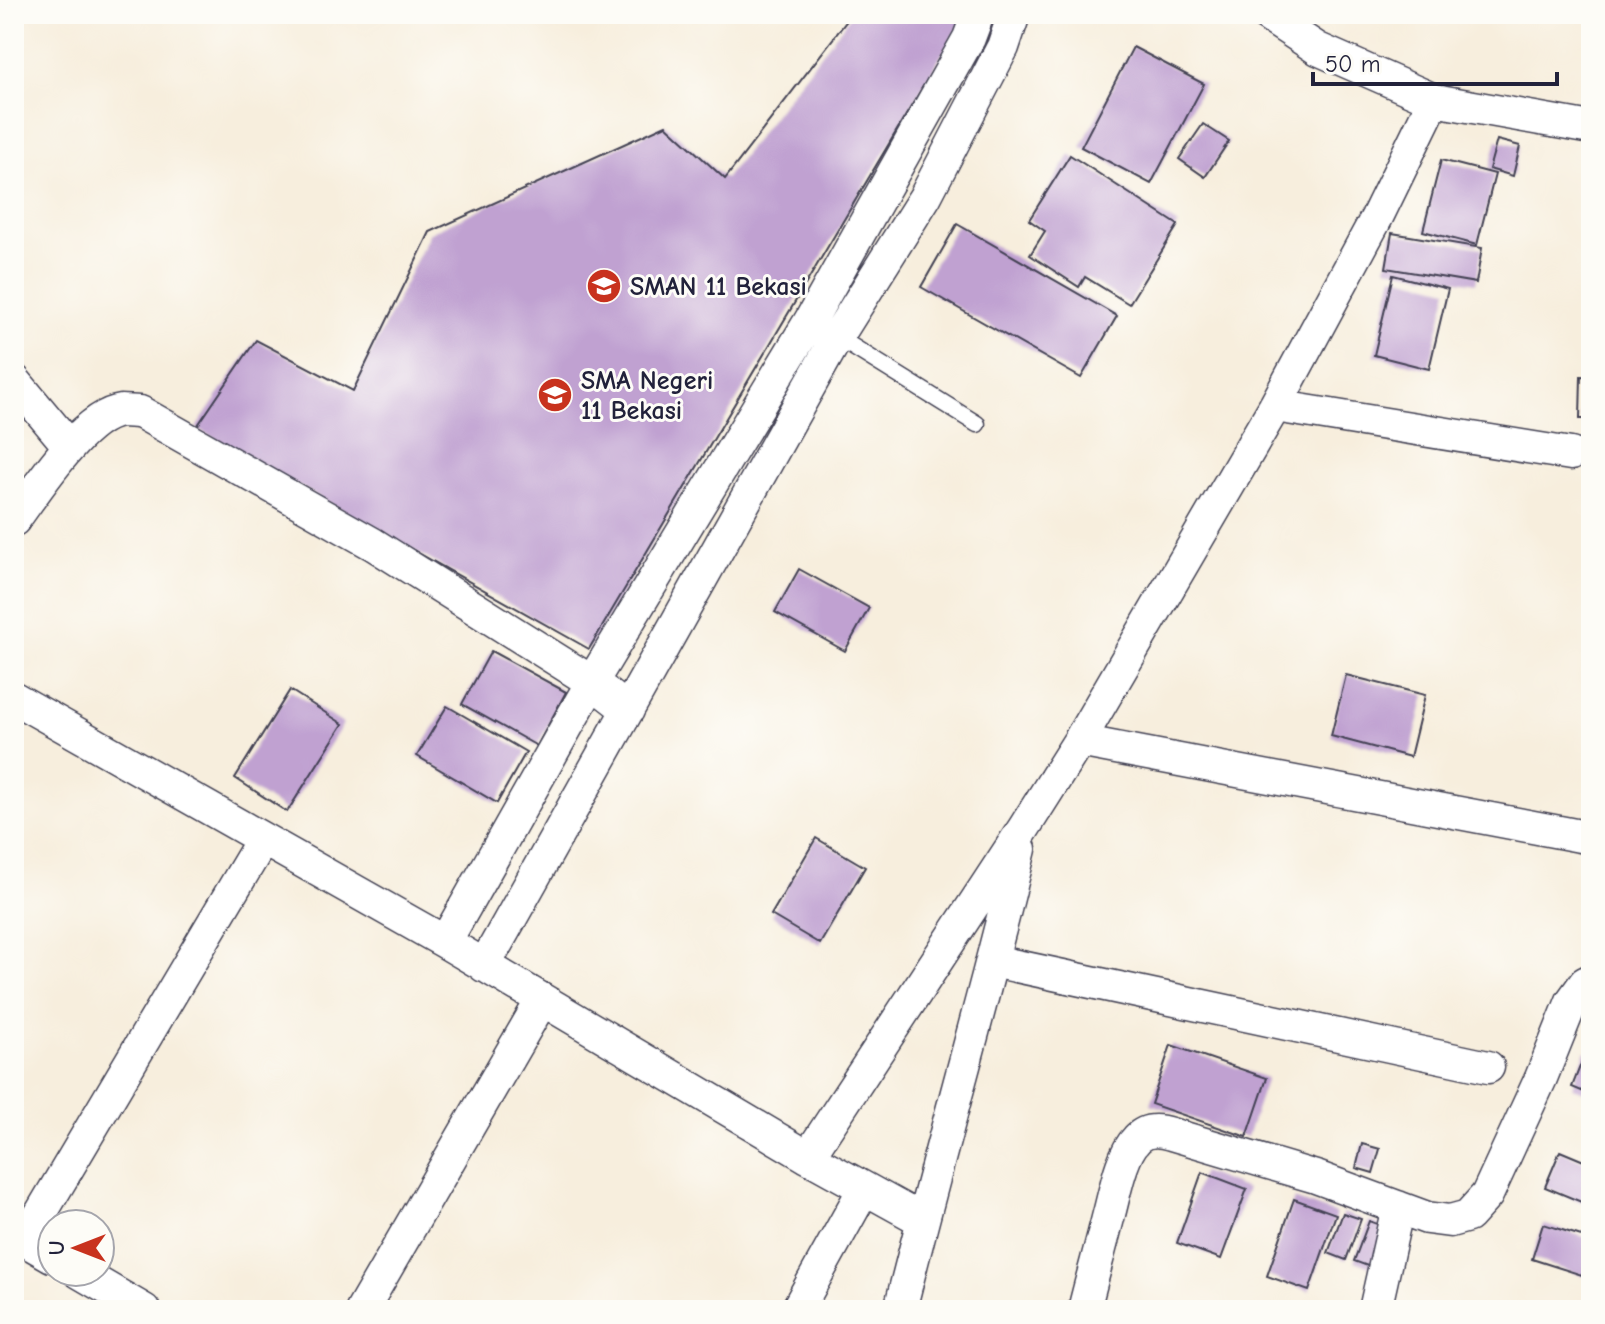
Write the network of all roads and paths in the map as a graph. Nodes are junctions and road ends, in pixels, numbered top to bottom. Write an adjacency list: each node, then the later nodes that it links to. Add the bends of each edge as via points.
1 (978, 14): 6 (street)
2 (1014, 14): 7 (street, via 1003,47 925,197)
3 (1265, 14): 4 (street, via 1318,49)
4 (1434, 100): 5 (street); 9 (street)
5 (1591, 128)
6 (810, 321): 7 (street); 14 (street)
7 (837, 337): 10 (lane); 16 (street)
8 (14, 380): 11 (street)
9 (1275, 406): 12 (street); 17 (street)
10 (977, 424)
11 (69, 446): 13 (street); 14 (street, via 119,411 140,412 373,544)
12 (1571, 454)
13 (14, 520)
14 (592, 682): 16 (street); 21 (street)
15 (14, 698): 20 (street)
16 (628, 710): 23 (street)
17 (1079, 741): 18 (street); 19 (street)
18 (1024, 828): 22 (street); 27 (street)
19 (1591, 838)
20 (263, 839): 21 (street); 31 (street)
21 (445, 942): 23 (street)
22 (993, 961): 26 (street); 30 (street)
23 (484, 966): 25 (street)
24 (1591, 980): 29 (street, via 1572,1001 1487,1195 1468,1216 1450,1221)
25 (542, 1000): 27 (street); 34 (street)
26 (1488, 1067)
27 (808, 1157): 28 (street)
28 (864, 1189): 30 (street); 35 (street)
29 (1398, 1207): 37 (street, via 1186,1138 1147,1132 1127,1155); 38 (street)
30 (922, 1220): 36 (street)
31 (30, 1244)
32 (106, 1288): 33 (street)
33 (144, 1310)
34 (362, 1310)
35 (797, 1310)
36 (900, 1310)
37 (1084, 1310)
38 (1375, 1310)

